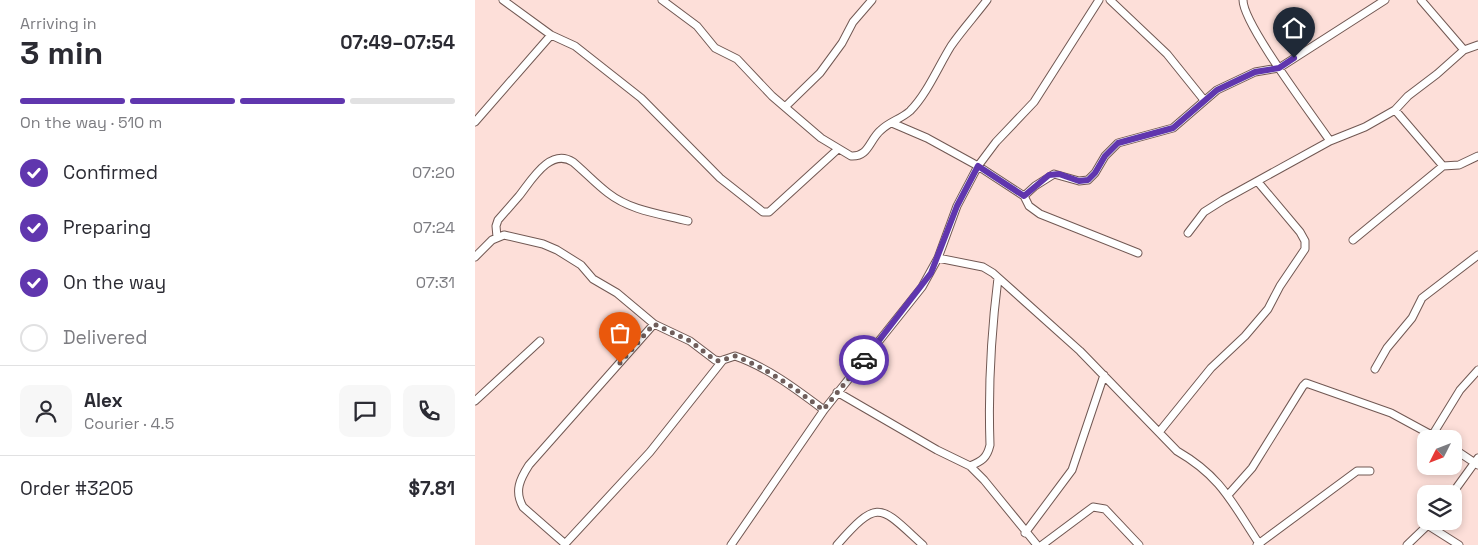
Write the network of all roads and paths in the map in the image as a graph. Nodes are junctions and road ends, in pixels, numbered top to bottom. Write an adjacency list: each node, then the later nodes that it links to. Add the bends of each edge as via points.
1 (503, 0): 10 (street)
2 (662, 0): 15 (street, via 697,26 715,48 737,60)
3 (871, 0): 15 (street, via 820,73)
4 (987, 0): 18 (street, via 953,44 916,104)
5 (1099, 0): 22 (street, via 1038,96)
6 (1110, 0): 14 (street, via 1167,54)
7 (1243, 0): 13 (street, via 1248,18)
8 (1385, 0): 13 (street)
9 (1421, 0): 12 (street)
10 (551, 35): 17 (street); 20 (street, via 575,46 641,98 720,178 763,212 769,212)
11 (1478, 45): 12 (street)
12 (1464, 50): 16 (street)
13 (1279, 68): 14 (street, via 1255,72 1217,90); 19 (street)
14 (1204, 100): 25 (street, via 1173,128 1118,143 1088,180 1079,181 1054,174)
15 (785, 107): 20 (street)
16 (1395, 110): 19 (street); 23 (street)
17 (475, 122)
18 (892, 123): 20 (street, via 874,136 867,151 860,155 851,156); 22 (street)
19 (1330, 141): 24 (street)
20 (838, 149)
21 (1478, 156): 23 (street, via 1459,165)
22 (978, 166): 25 (street); 33 (street, via 957,206)
23 (1443, 166): 29 (street)
24 (1258, 182): 27 (street, via 1205,212); 46 (street, via 1300,232 1305,249 1268,309 1211,368)
25 (1024, 196): 30 (street, via 1029,206 1040,214)
26 (688, 221): 28 (street, via 655,214 622,201 607,193 573,162 564,158 546,164 532,178 498,220 495,226)
27 (1188, 233)
28 (497, 237): 31 (street); 35 (street, via 512,236 557,250 581,265 593,279 617,293)
29 (1353, 240)
30 (1138, 253)
31 (476, 254)
32 (1478, 255): 38 (street, via 1422,298 1412,318 1387,348)
33 (938, 258): 34 (street, via 983,267); 41 (street, via 922,287)
34 (998, 278): 40 (street, via 1081,350); 49 (street, via 989,358 990,445 983,460)
35 (654, 324): 37 (street, via 690,341 715,360); 56 (street, via 521,477 517,490 523,507)
36 (540, 341): 42 (street)
37 (723, 360): 43 (street, via 735,356 758,366); 56 (street, via 650,452)
38 (1375, 369)
39 (1478, 370): 45 (street, via 1460,390)
40 (1104, 375): 46 (street); 55 (street, via 1072,470)
41 (837, 392): 43 (street); 49 (street)
42 (475, 401)
43 (823, 410): 57 (street)
44 (1424, 430): 52 (street, via 1391,413 1306,383 1252,468)
45 (1439, 430)
46 (1160, 431): 52 (street, via 1177,451 1204,468)
47 (1463, 453): 48 (street)
48 (1477, 462): 51 (street)
49 (970, 466): 55 (street)
50 (1370, 471): 63 (street, via 1357,471)
51 (1459, 485)
52 (1228, 495): 63 (street)
53 (1423, 530): 64 (street)
54 (1438, 530): 65 (street)
55 (1025, 533): 60 (street)
56 (564, 544)
57 (731, 545)
58 (837, 545): 59 (street, via 855,525 879,511 889,515)
59 (923, 545)
60 (1037, 545)
61 (1042, 545): 62 (street, via 1093,507 1099,506)
62 (1139, 545)
63 (1259, 545)
64 (1407, 545)
65 (1459, 545)

